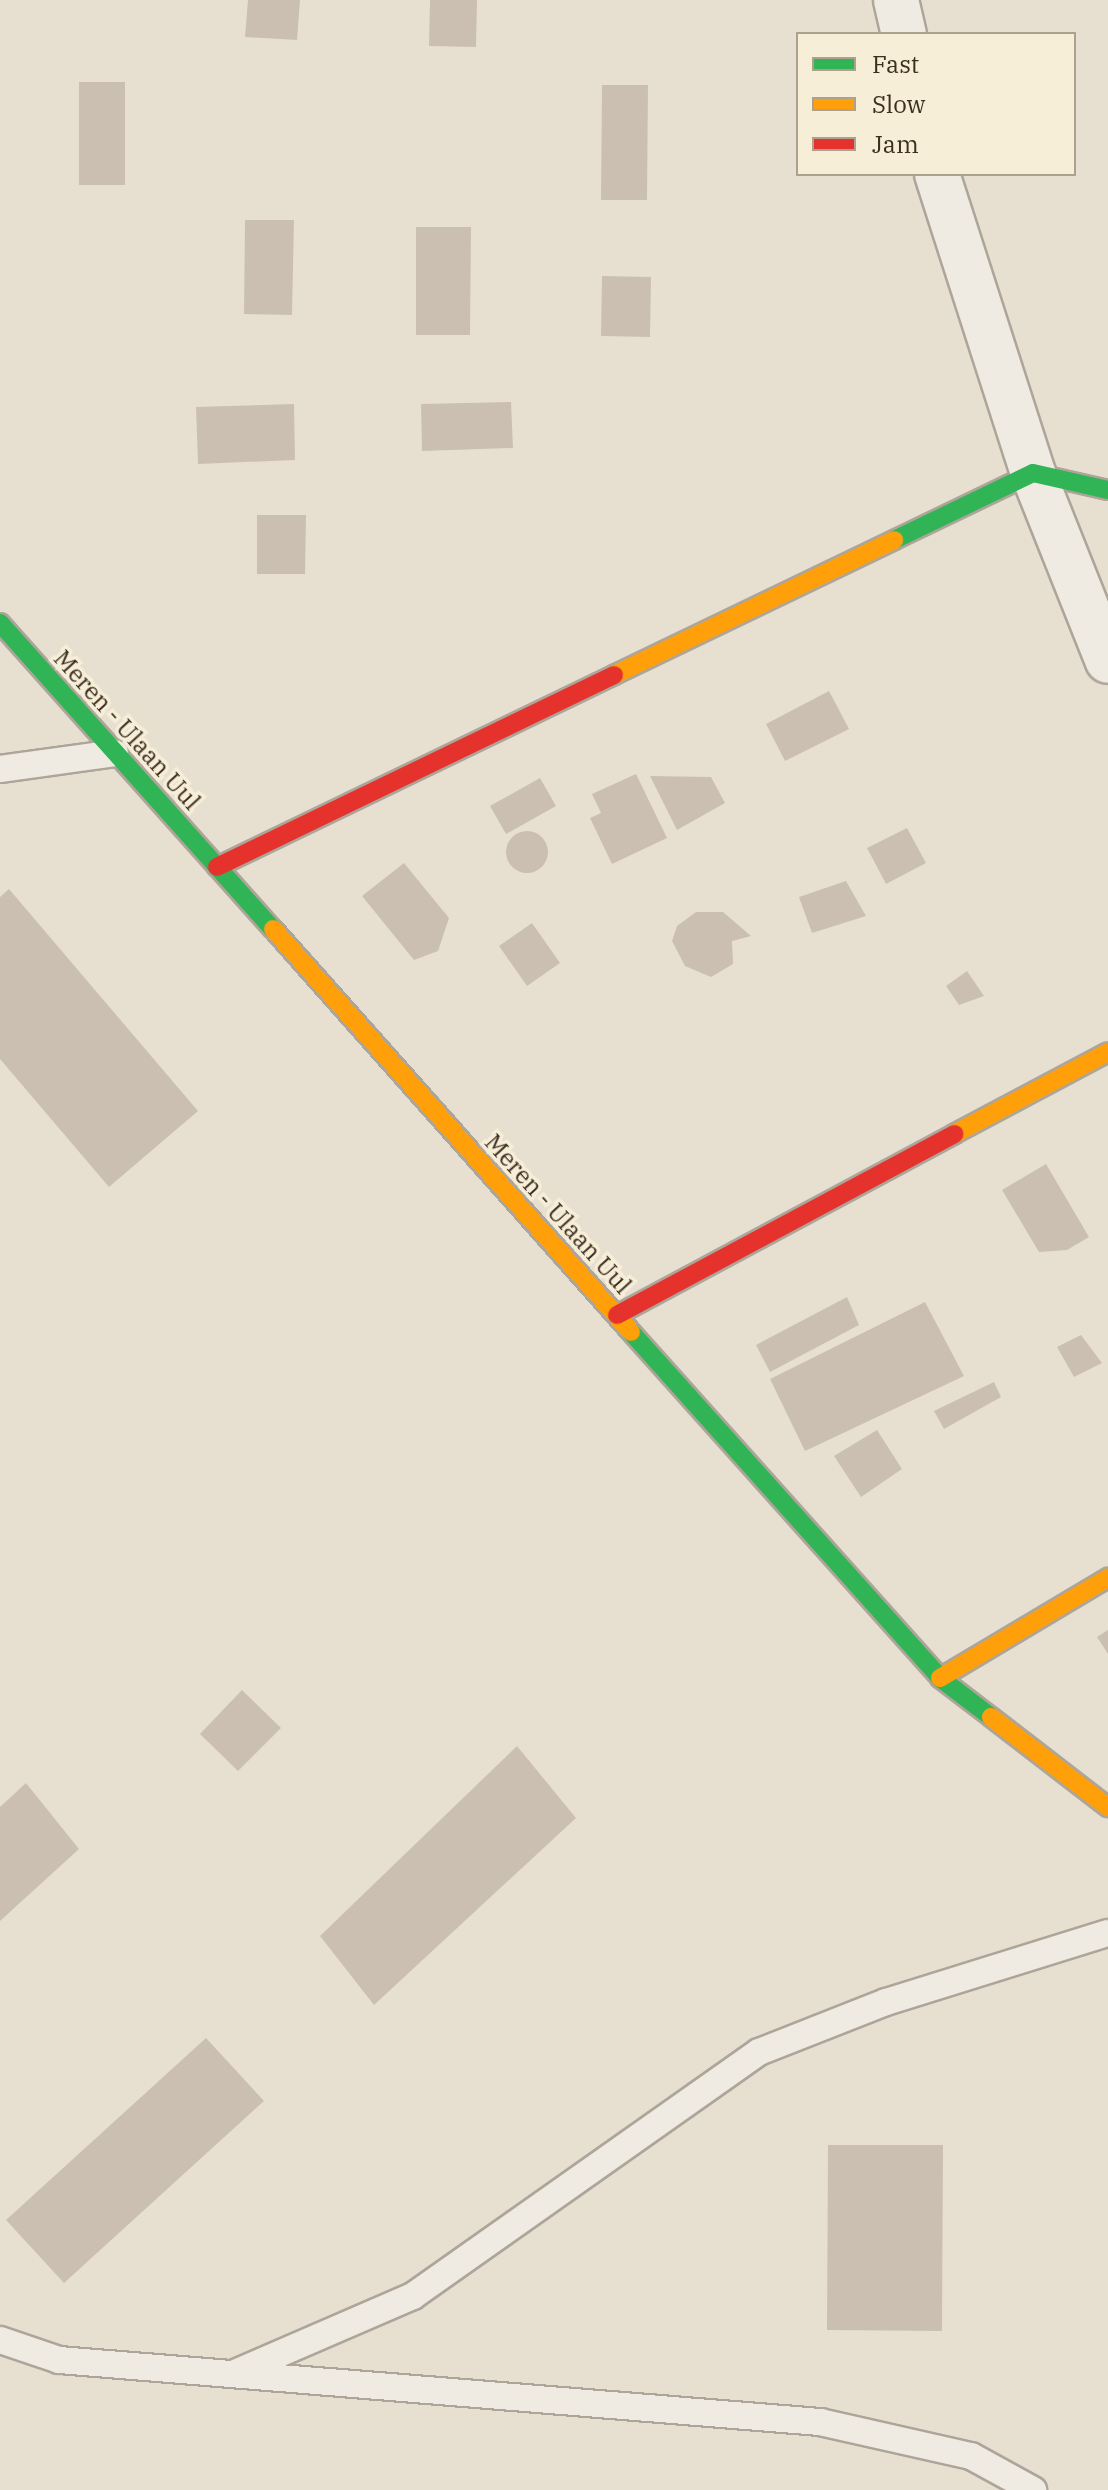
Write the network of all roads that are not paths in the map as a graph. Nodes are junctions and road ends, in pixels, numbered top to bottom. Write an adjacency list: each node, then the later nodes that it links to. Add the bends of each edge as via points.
1 (896, 0): 2 (street)
2 (904, 32)
3 (938, 176): 4 (street)
4 (1033, 473): 5 (street); 7 (street); 10 (street)
5 (1108, 490)
6 (0, 623): 8 (street, Meren - Ulaan Uul)
7 (1108, 661)
8 (115, 753): 9 (lane); 10 (street, Meren - Ulaan Uul)
9 (0, 769)
10 (217, 867): 12 (street, Meren - Ulaan Uul)
11 (1108, 1052): 12 (street)
12 (617, 1315): 14 (street, Meren - Ulaan Uul)
13 (1108, 1578): 14 (street)
14 (940, 1678): 15 (street, Meren - Ulaan Uul)
15 (1108, 1807)
16 (1108, 1933): 18 (lane, via 886,2002 759,2052 413,2296)
17 (0, 2340): 18 (lane, via 59,2360)
18 (231, 2375): 19 (lane, via 820,2422 971,2456)
19 (1033, 2490)

